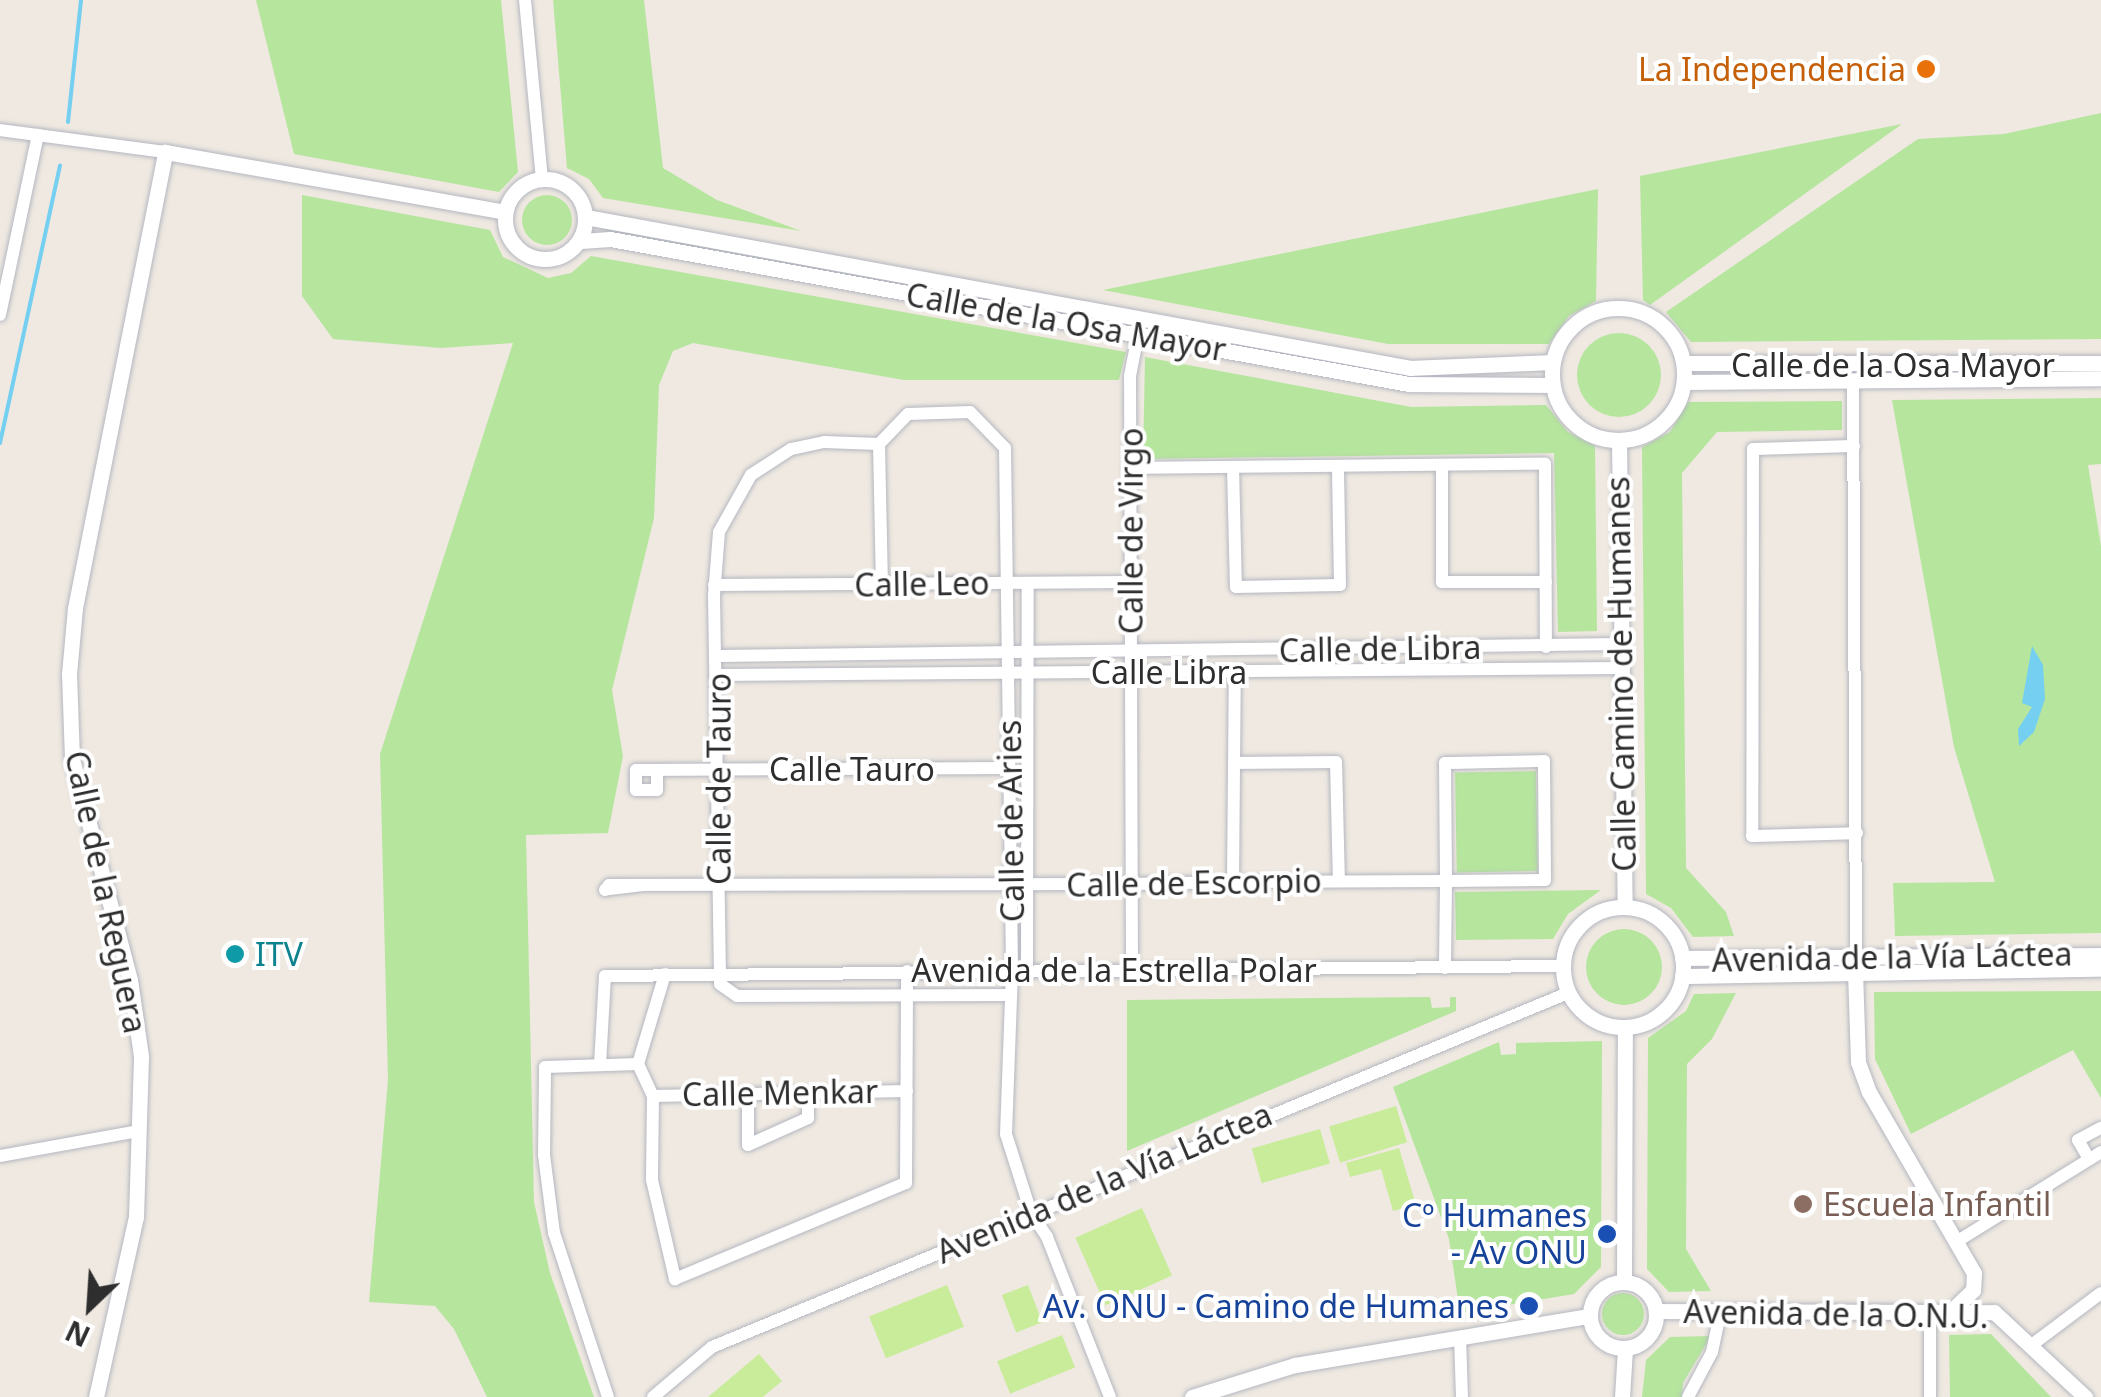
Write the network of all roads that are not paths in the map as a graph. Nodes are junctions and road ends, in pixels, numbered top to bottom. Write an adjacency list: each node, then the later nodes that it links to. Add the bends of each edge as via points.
1 (525, 0): 5 (street)
2 (0, 130): 3 (street)
3 (38, 135): 4 (street); 9 (street)
4 (165, 152): 6 (street); 79 (street, Calle de la Reguera, via 75,608 70,674 72,759 130,980 141,1056)
5 (542, 178): 6 (street, via 517,190); 7 (street, via 566,184)
6 (505, 212): 8 (street, via 510,240 535,259 564,256)
7 (586, 216): 8 (street); 11 (street, Calle de la Osa Mayor, via 1410,368)
8 (581, 241): 10 (street, Calle de la Osa Mayor, via 610,239)
9 (0, 314)
10 (1138, 334): 17 (street, Calle de la Osa Mayor, via 1409,384); 24 (street, Calle de Virgo, via 1130,376)
11 (1552, 362): 12 (street, via 1579,319 1616,307 1650,315 1671,332); 17 (street)
12 (1684, 364): 13 (street, Calle de la Osa Mayor); 15 (street)
13 (2101, 364)
14 (2101, 378): 16 (street, Calle de la Osa Mayor)
15 (1684, 382): 16 (street, Calle de la Osa Mayor); 18 (street, via 1669,417 1638,438)
16 (1853, 382): 20 (street)
17 (1552, 385): 18 (street, via 1576,425)
18 (1619, 440): 31 (street, Calle Camino de Humanes)
19 (879, 444): 25 (street, Calle de Aries, via 908,414 970,412 1005,448); 29 (street, via 841,441 791,449 751,476 725,513); 30 (street)
20 (1854, 446): 47 (street); 47 (street, via 1753,449 1752,836)
21 (1442, 465): 22 (street); 27 (street, via 1442,582); 27 (street, via 1546,464)
22 (1338, 466): 23 (street); 23 (street, via 1340,586 1236,587)
23 (1233, 467): 24 (street)
24 (1130, 468): 26 (street, Calle de Virgo)
25 (1008, 582): 28 (street, Calle Leo); 30 (street, Calle Leo); 35 (street, Calle de Aries)
26 (1130, 582): 28 (street, Calle Leo); 33 (street, Calle de Virgo)
27 (1546, 582): 32 (street)
28 (1028, 583): 34 (street, Calle de Aries)
29 (714, 585): 30 (street, Calle Leo); 36 (street, Calle de Tauro)
30 (882, 585)
31 (1621, 644): 32 (street, Calle de Libra); 37 (street, Calle Camino de Humanes)
32 (1546, 647): 33 (street, Calle de Libra)
33 (1132, 651): 34 (street, Calle de Libra); 41 (street, Calle de Virgo)
34 (1027, 652): 35 (street, Calle de Libra); 38 (street, Calle de Aries)
35 (1009, 653): 36 (street, Calle de Libra); 40 (street, Calle de Aries)
36 (719, 656): 42 (street, Calle de Tauro)
37 (1621, 668): 39 (street, Calle Libra); 56 (street, Calle Camino de Humanes)
38 (1026, 672): 40 (street, Calle Libra); 41 (street, Calle Libra); 52 (street, Calle de Aries)
39 (1235, 672): 41 (street, Calle Libra); 43 (street)
40 (1010, 673): 42 (street, Calle Libra); 44 (street, Calle de Aries)
41 (1132, 673): 53 (street, Calle de Virgo)
42 (717, 675): 45 (street, Calle de Tauro)
43 (1235, 763): 49 (street, via 1336,762); 50 (street)
44 (1009, 768): 45 (street, Calle Tauro); 51 (street, Calle de Aries)
45 (718, 769): 46 (street, Calle Tauro); 55 (street, Calle de Tauro)
46 (657, 770): 46 (street, Calle Tauro, via 636,770 636,790 657,790)
47 (1858, 833): 58 (street)
48 (1446, 880): 48 (street, Calle de Escorpio, via 1545,880 1544,761 1445,763); 49 (street, Calle de Escorpio); 61 (street, Calle de Escorpio)
49 (1339, 881): 50 (street, Calle de Escorpio)
50 (1233, 882): 53 (street, Calle de Escorpio)
51 (1011, 884): 52 (street, Calle de Escorpio); 55 (street, Calle de Escorpio); 65 (street, Calle de Aries)
52 (1027, 884): 53 (street, Calle de Escorpio); 65 (street, Calle de Aries)
53 (1133, 884): 62 (street, Calle de Virgo)
54 (643, 885): 55 (street, Calle de Escorpio)
55 (718, 886): 66 (street, Calle de Tauro)
56 (1625, 907): 59 (street, via 1589,918 1575,930); 60 (street, via 1663,922)
57 (2101, 955): 58 (street, Avenida de la Vía Láctea)
58 (1856, 964): 60 (street, Avenida de la Vía Láctea); 63 (street, Avenida de la Vía Láctea); 83 (street, via 1858,1062 1884,1122)
59 (1562, 966): 61 (street, Avenida de la Estrella Polar); 68 (street)
60 (1682, 967): 71 (street, via 1663,1012)
61 (1445, 968): 62 (street, Avenida de la Estrella Polar)
62 (1132, 969): 65 (street, Avenida de la Estrella Polar)
63 (2101, 969)
64 (907, 971): 65 (street, Avenida de la Estrella Polar); 66 (street, Avenida de la Estrella Polar); 69 (street)
65 (1019, 972): 70 (street, Calle de Aries)
66 (719, 973): 67 (street, Avenida de la Estrella Polar); 69 (street, via 732,996)
67 (665, 974): 72 (street); 73 (street, Avenida de la Estrella Polar, via 605,976)
68 (1568, 993): 71 (street, via 1592,1018); 82 (street, Avenida de la Vía Láctea)
69 (907, 995): 70 (street); 74 (street)
70 (1008, 995): 82 (street, Calle de Aries, via 1006,1134)
71 (1625, 1027): 84 (street)
72 (638, 1064): 73 (street); 77 (street)
73 (600, 1065): 95 (street, via 545,1066 544,1155 554,1232)
74 (907, 1091): 75 (street, Calle Menkar); 77 (street, via 906,1183 675,1280 652,1180)
75 (808, 1093): 76 (street, Calle Menkar); 76 (street, via 808,1118 748,1145)
76 (748, 1094): 77 (street, Calle Menkar)
77 (653, 1096)
78 (2101, 1128): 80 (street, via 2078,1140)
79 (139, 1131): 81 (street); 94 (street, Calle de la Reguera, via 136,1217)
80 (2095, 1155): 83 (street)
81 (0, 1156)
82 (1031, 1213): 96 (street, Avenida de la Vía Láctea, via 712,1347); 97 (street, Calle de Aries, via 1048,1237)
83 (1956, 1242): 88 (street, via 1970,1264 1973,1290)
84 (1624, 1282): 86 (street, via 1646,1290); 90 (street, via 1603,1288)
85 (2101, 1294): 92 (street)
86 (1656, 1312): 89 (street, Avenida de la O.N.U.); 93 (street, via 1645,1341)
87 (1930, 1312): 88 (street, Avenida de la O.N.U.); 89 (street, Avenida de la O.N.U.); 102 (street)
88 (1950, 1312): 92 (street, Avenida de la O.N.U., via 1994,1312)
89 (1720, 1313): 101 (street, via 1712,1352)
90 (1589, 1316): 91 (street); 93 (street, via 1600,1340)
91 (1460, 1337): 98 (street, via 1295,1365); 99 (street)
92 (2034, 1344): 103 (street)
93 (1625, 1348): 100 (street)
94 (96, 1397)
95 (608, 1397)
96 (653, 1397)
97 (1110, 1397)
98 (1192, 1397)
99 (1462, 1397)
100 (1622, 1397)
101 (1688, 1397)
102 (1930, 1397)
103 (2085, 1397)

